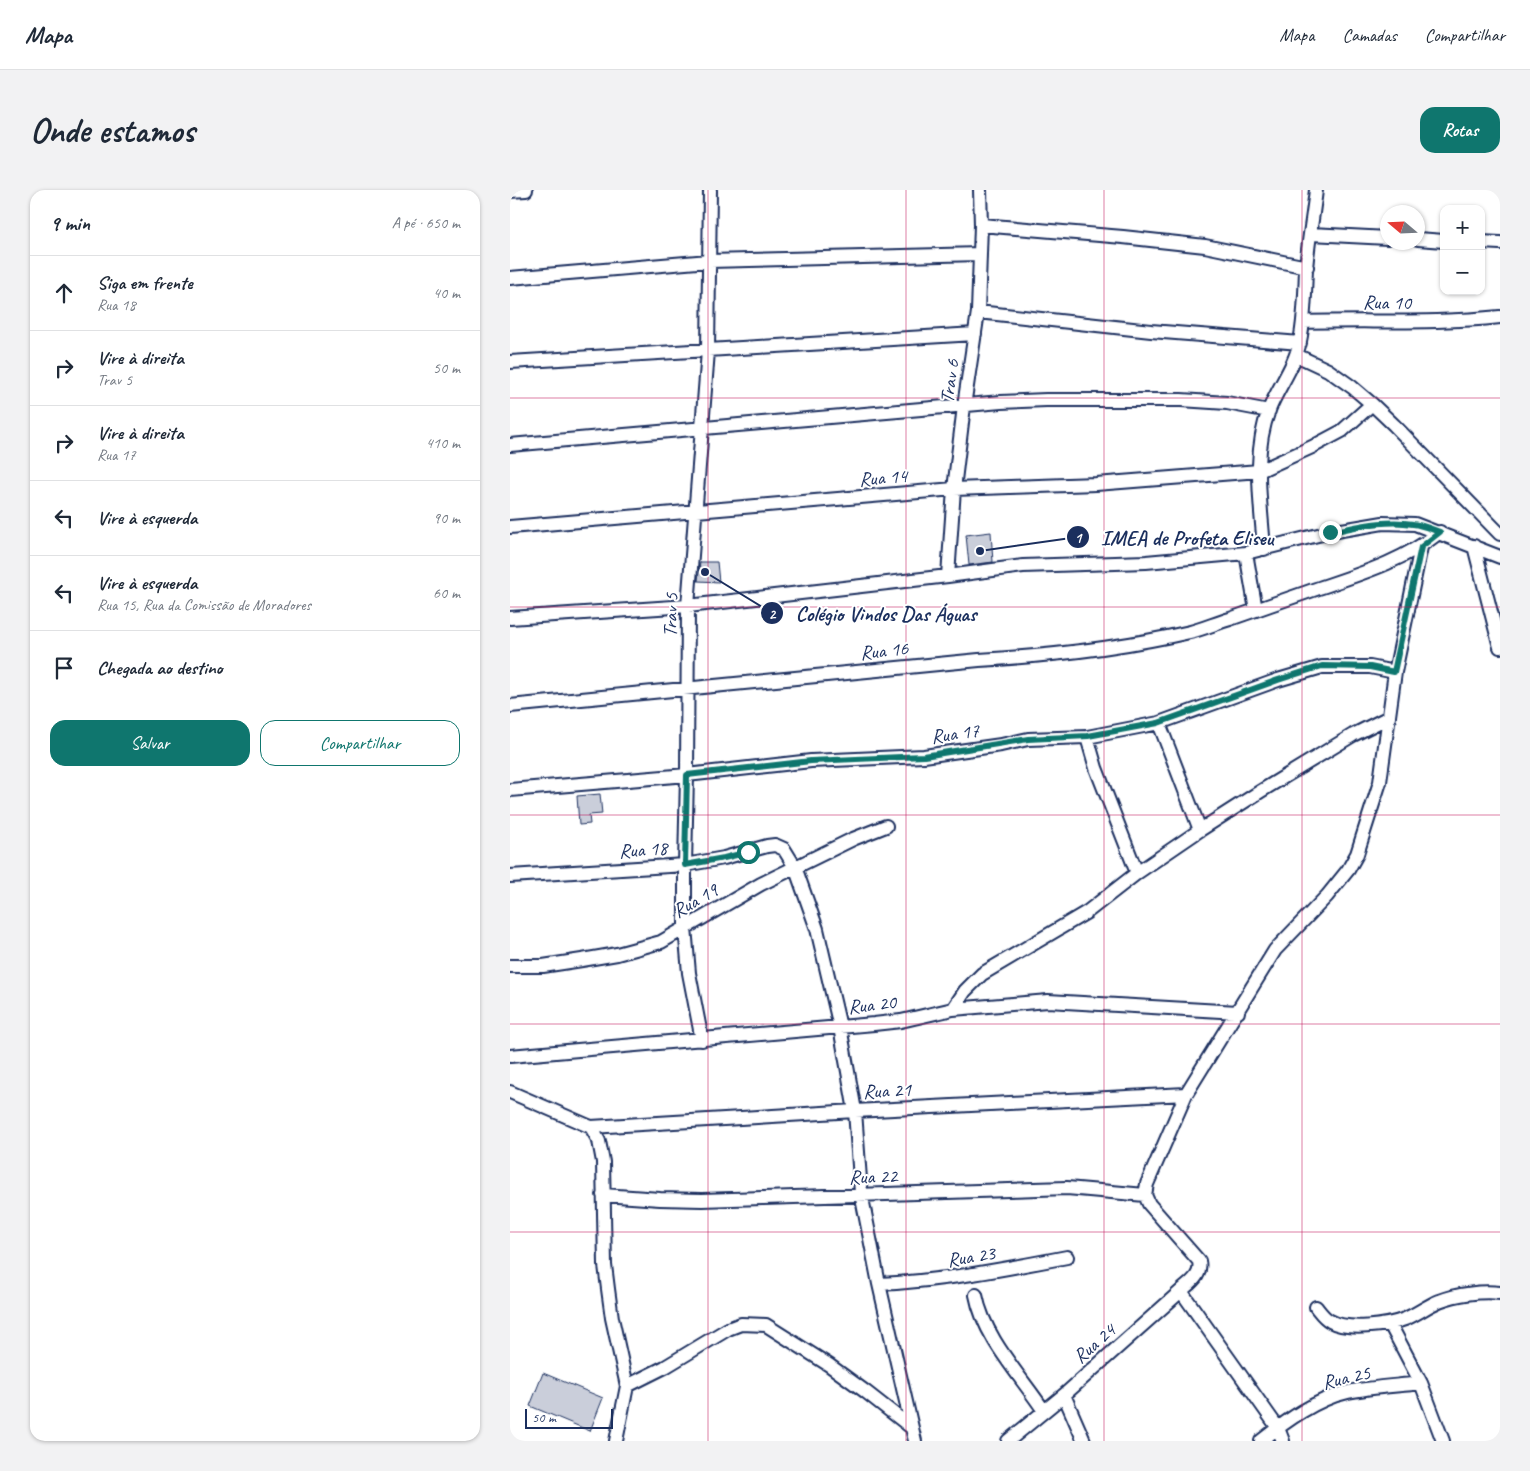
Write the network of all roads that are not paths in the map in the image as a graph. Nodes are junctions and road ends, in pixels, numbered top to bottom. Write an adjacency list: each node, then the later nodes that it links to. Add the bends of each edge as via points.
1 (526, 190): 5 (street)
2 (710, 190): 14 (street, Trav 5)
3 (980, 190): 6 (street, Trav 6)
4 (1316, 190): 7 (street)
5 (510, 191)
6 (981, 225): 13 (street, Trav 6); 15 (street, via 1205,246)
7 (1311, 234): 8 (street); 15 (street)
8 (1380, 238)
9 (1425, 239): 10 (street)
10 (1440, 240)
11 (1485, 242): 12 (street)
12 (1500, 243)
13 (980, 254): 14 (street); 17 (street, Trav 6)
14 (708, 261): 16 (street); 22 (street, Trav 5)
15 (1306, 267): 19 (street)
16 (510, 278)
17 (978, 312): 20 (street, Trav 6); 21 (street)
18 (1500, 317): 19 (street, Rua 10, via 1448,322)
19 (1304, 322): 21 (street)
20 (975, 334): 22 (street); 25 (street, Trav 6)
21 (1298, 349): 24 (street, via 1352,386); 26 (street)
22 (708, 351): 23 (street); 27 (street, Trav 5)
23 (510, 362)
24 (1372, 404): 29 (street, Rua 14, via 1342,431); 34 (street)
25 (964, 406): 26 (street, via 1046,400 1155,400 1227,403); 27 (street); 30 (street, Trav 6)
26 (1269, 411): 29 (street)
27 (702, 428): 28 (street); 31 (street, Trav 5)
28 (510, 446)
29 (1259, 471): 30 (street, Rua 14, via 1096,484); 37 (street)
30 (954, 489): 31 (street, Rua 14); 40 (street, Trav 6)
31 (695, 512): 32 (street, Rua 14); 41 (street, Trav 5)
32 (510, 527)
33 (1440, 532): 35 (street); 36 (street, Rua 16); 37 (street, via 1415,524 1383,522)
34 (1500, 534)
35 (1474, 546): 39 (street); 44 (street)
36 (1421, 547): 42 (street, Rua 16, via 1372,570); 45 (street)
37 (1264, 549): 38 (street)
38 (1246, 553): 40 (street, via 1146,562 1023,566); 42 (street)
39 (1500, 557)
40 (948, 576): 41 (street)
41 (688, 606): 43 (street); 46 (street, Trav 5)
42 (1256, 610): 46 (street, Rua 16, via 1192,631 1100,650)
43 (510, 618)
44 (1500, 647)
45 (1394, 672): 48 (street); 49 (street, Rua 17, via 1370,667 1322,666)
46 (687, 688): 47 (street, Rua 16); 51 (street, Trav 5)
47 (510, 706)
48 (1389, 717): 54 (street, via 1364,728); 62 (street, via 1380,782 1358,854 1327,896 1275,950)
49 (1158, 723): 50 (street, Rua 17); 54 (street)
50 (1088, 736): 51 (street, Rua 17, via 1028,739 924,756 811,761); 57 (street, via 1096,768)
51 (687, 775): 52 (street, Rua 17); 55 (street, Trav 5)
52 (510, 790)
53 (886, 826): 56 (street, Rua 19, via 853,838)
54 (1200, 830): 57 (street)
55 (685, 865): 56 (street, Rua 18, via 774,845 784,849); 58 (street, Rua 18); 59 (street, Trav 5)
56 (795, 867): 59 (street, Rua 19); 63 (street, Rua 18, via 817,930)
57 (1137, 873): 61 (street, via 1087,912 982,974)
58 (510, 876)
59 (685, 927): 60 (street, Rua 19, via 661,942 617,954 543,966); 64 (street, Trav 5, via 689,974)
60 (510, 966)
61 (953, 1009): 62 (street, Rua 20, via 1048,1001); 63 (street, Rua 20, via 901,1021)
62 (1238, 1012): 67 (street)
63 (840, 1027): 64 (street, Rua 20); 68 (street, Rua 18)
64 (702, 1040): 65 (street, Rua 20)
65 (510, 1056)
66 (510, 1092): 69 (street)
67 (1186, 1094): 68 (street, Rua 21); 71 (street)
68 (855, 1111): 69 (street, Rua 21); 70 (street, Rua 18)
69 (591, 1127): 72 (street, via 599,1141 603,1162)
70 (861, 1193): 71 (street, Rua 22, via 1067,1188); 72 (street, Rua 22, via 702,1200); 74 (street, Rua 18)
71 (1145, 1195): 75 (street, Rua 24, via 1149,1204 1199,1261 1201,1269 1197,1276)
72 (603, 1196): 81 (street, via 608,1289)
73 (1067, 1257): 74 (street, Rua 23, via 922,1282)
74 (879, 1284): 84 (street, Rua 18)
75 (1181, 1291): 82 (street, Rua 24); 85 (street)
76 (1500, 1293): 79 (street, via 1462,1295 1440,1301)
77 (976, 1295): 83 (street, via 984,1320 1004,1355)
78 (1316, 1308): 79 (street, via 1329,1321 1345,1326)
79 (1390, 1324): 80 (street)
80 (1421, 1383): 85 (street, Rua 25, via 1348,1392 1322,1400); 92 (street)
81 (627, 1386): 84 (street, via 728,1329 741,1324 766,1325 830,1365); 86 (street)
82 (1064, 1395): 83 (street, Rua 24); 89 (street)
83 (1044, 1411): 88 (street, Rua 24)
84 (912, 1428): 87 (street, Rua 18)
85 (1278, 1428): 90 (street, Rua 25); 91 (street)
86 (616, 1441)
87 (916, 1441)
88 (1008, 1441)
89 (1084, 1441)
90 (1261, 1441)
91 (1283, 1441)
92 (1443, 1441)

